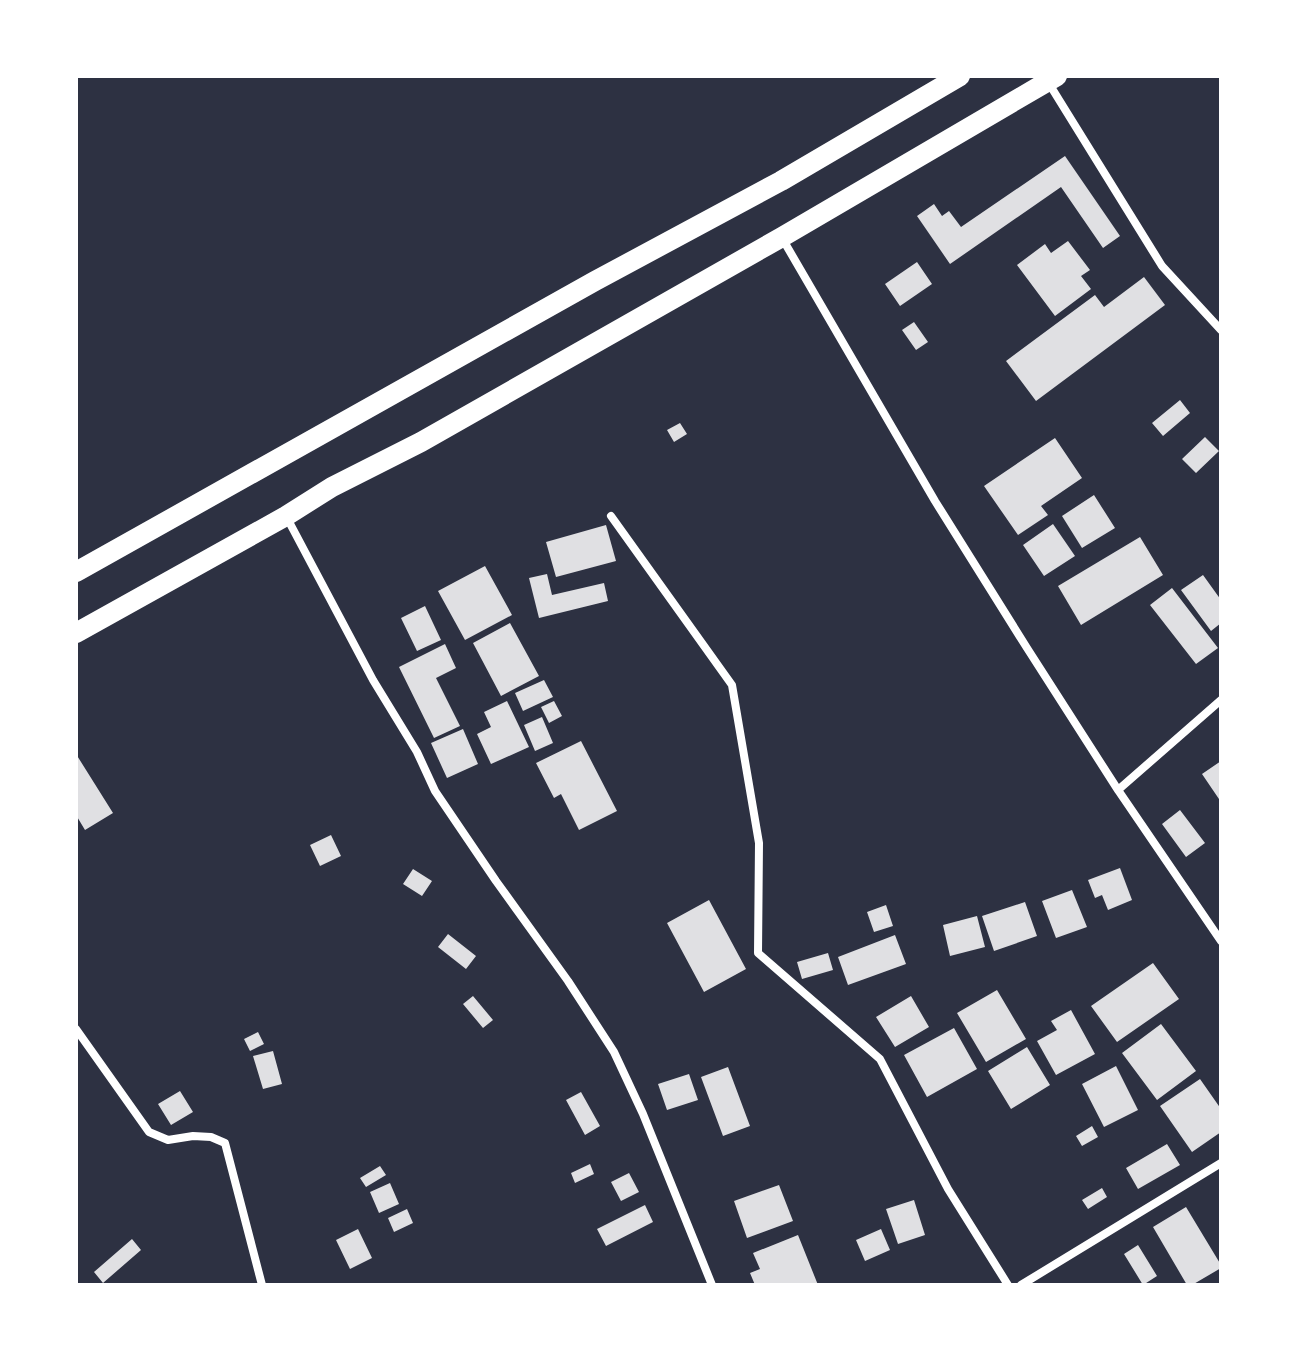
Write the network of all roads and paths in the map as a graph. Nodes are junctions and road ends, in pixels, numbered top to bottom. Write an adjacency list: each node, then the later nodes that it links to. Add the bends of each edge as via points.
1 (960, 76): 7 (highway)
2 (1052, 79): 3 (highway); 4 (street, via 1162,266)
3 (782, 237): 5 (highway); 10 (street, via 935,501)
4 (1221, 330)
5 (286, 516): 8 (highway); 15 (street, via 435,791 614,1052)
6 (611, 516): 16 (street, via 732,685 759,843 758,953 880,1059 948,1189)
7 (76, 572)
8 (76, 633)
9 (1221, 700): 10 (street)
10 (1118, 790): 11 (street)
11 (1221, 941)
12 (76, 1029): 14 (street, via 149,1132 168,1140 193,1136 225,1143)
13 (1221, 1163): 17 (street)
14 (262, 1285)
15 (712, 1285)
16 (1008, 1285)
17 (1021, 1285)

